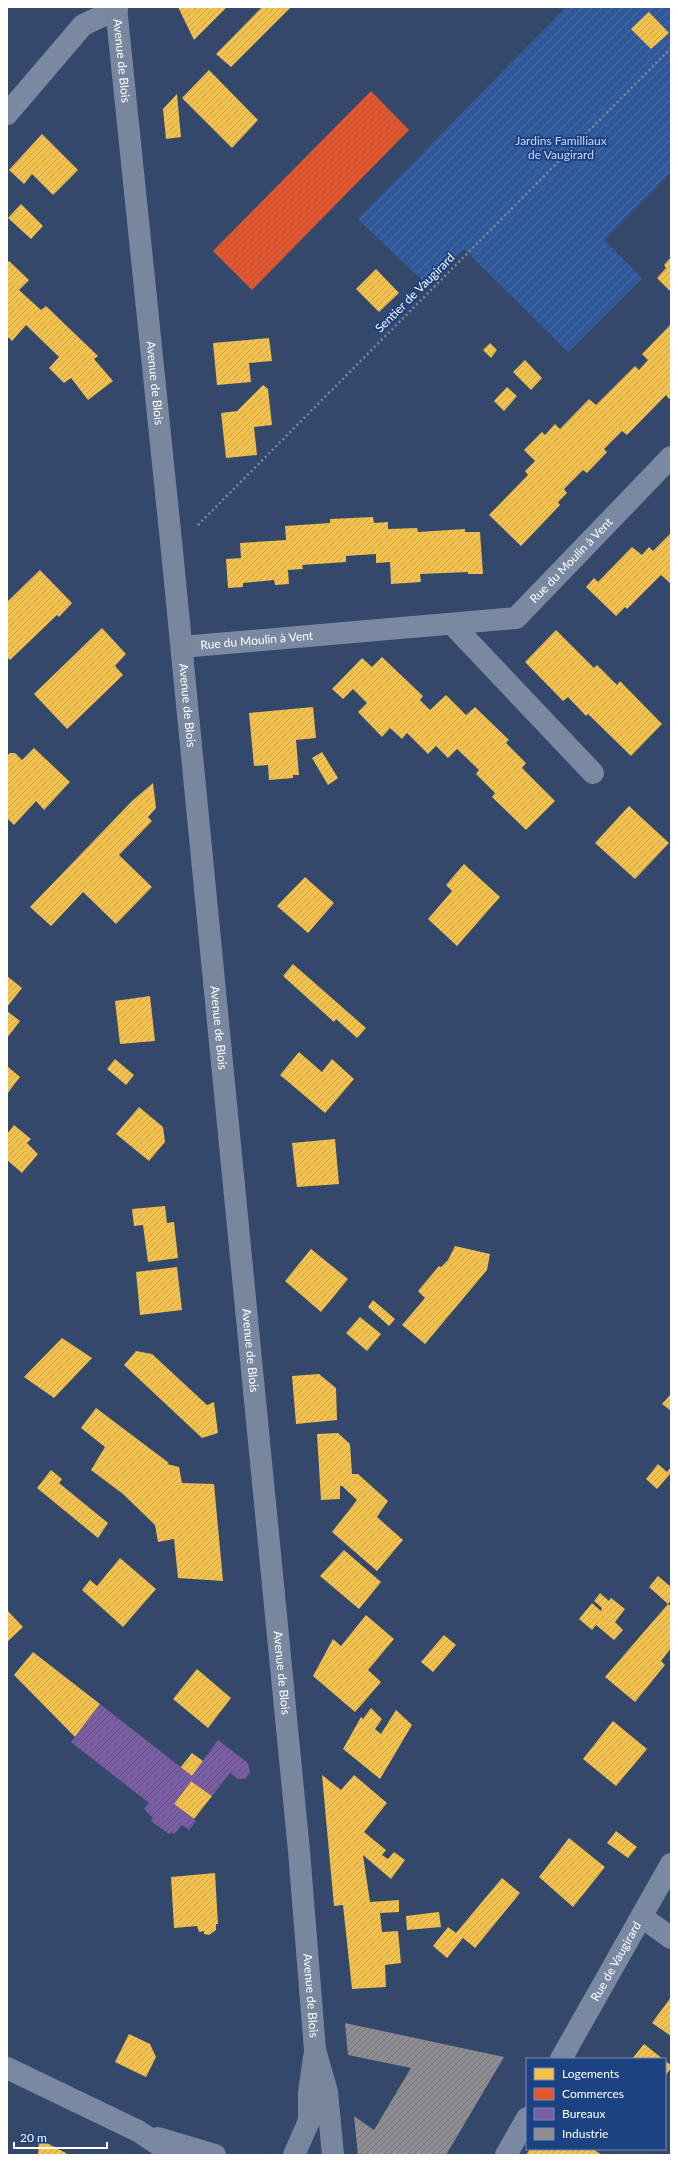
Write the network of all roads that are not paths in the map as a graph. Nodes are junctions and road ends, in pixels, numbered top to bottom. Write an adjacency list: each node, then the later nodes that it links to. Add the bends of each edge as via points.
1 (117, 8): 2 (street, via 83,25); 5 (main road, Avenue de Blois)
2 (7, 114)
3 (671, 457): 4 (street, Rue du Moulin à Vent, via 516,618)
4 (452, 624): 5 (street, Rue du Moulin à Vent); 6 (street)
5 (182, 647): 10 (main road, Avenue de Blois, via 299,1851)
6 (593, 772)
7 (671, 1864): 8 (street, Rue de Vaugirard)
8 (642, 1917): 9 (street); 11 (street, Rue de Vaugirard)
9 (671, 1938)
10 (315, 2050): 17 (main road, Avenue de Blois, via 308,2092 309,2121); 18 (main road, Avenue de Blois, via 326,2092)
11 (562, 2058)
12 (7, 2068): 14 (street)
13 (526, 2120): 19 (street)
14 (138, 2131): 15 (street); 16 (street)
15 (174, 2155)
16 (215, 2155)
17 (294, 2155)
18 (333, 2155)
19 (506, 2155)

